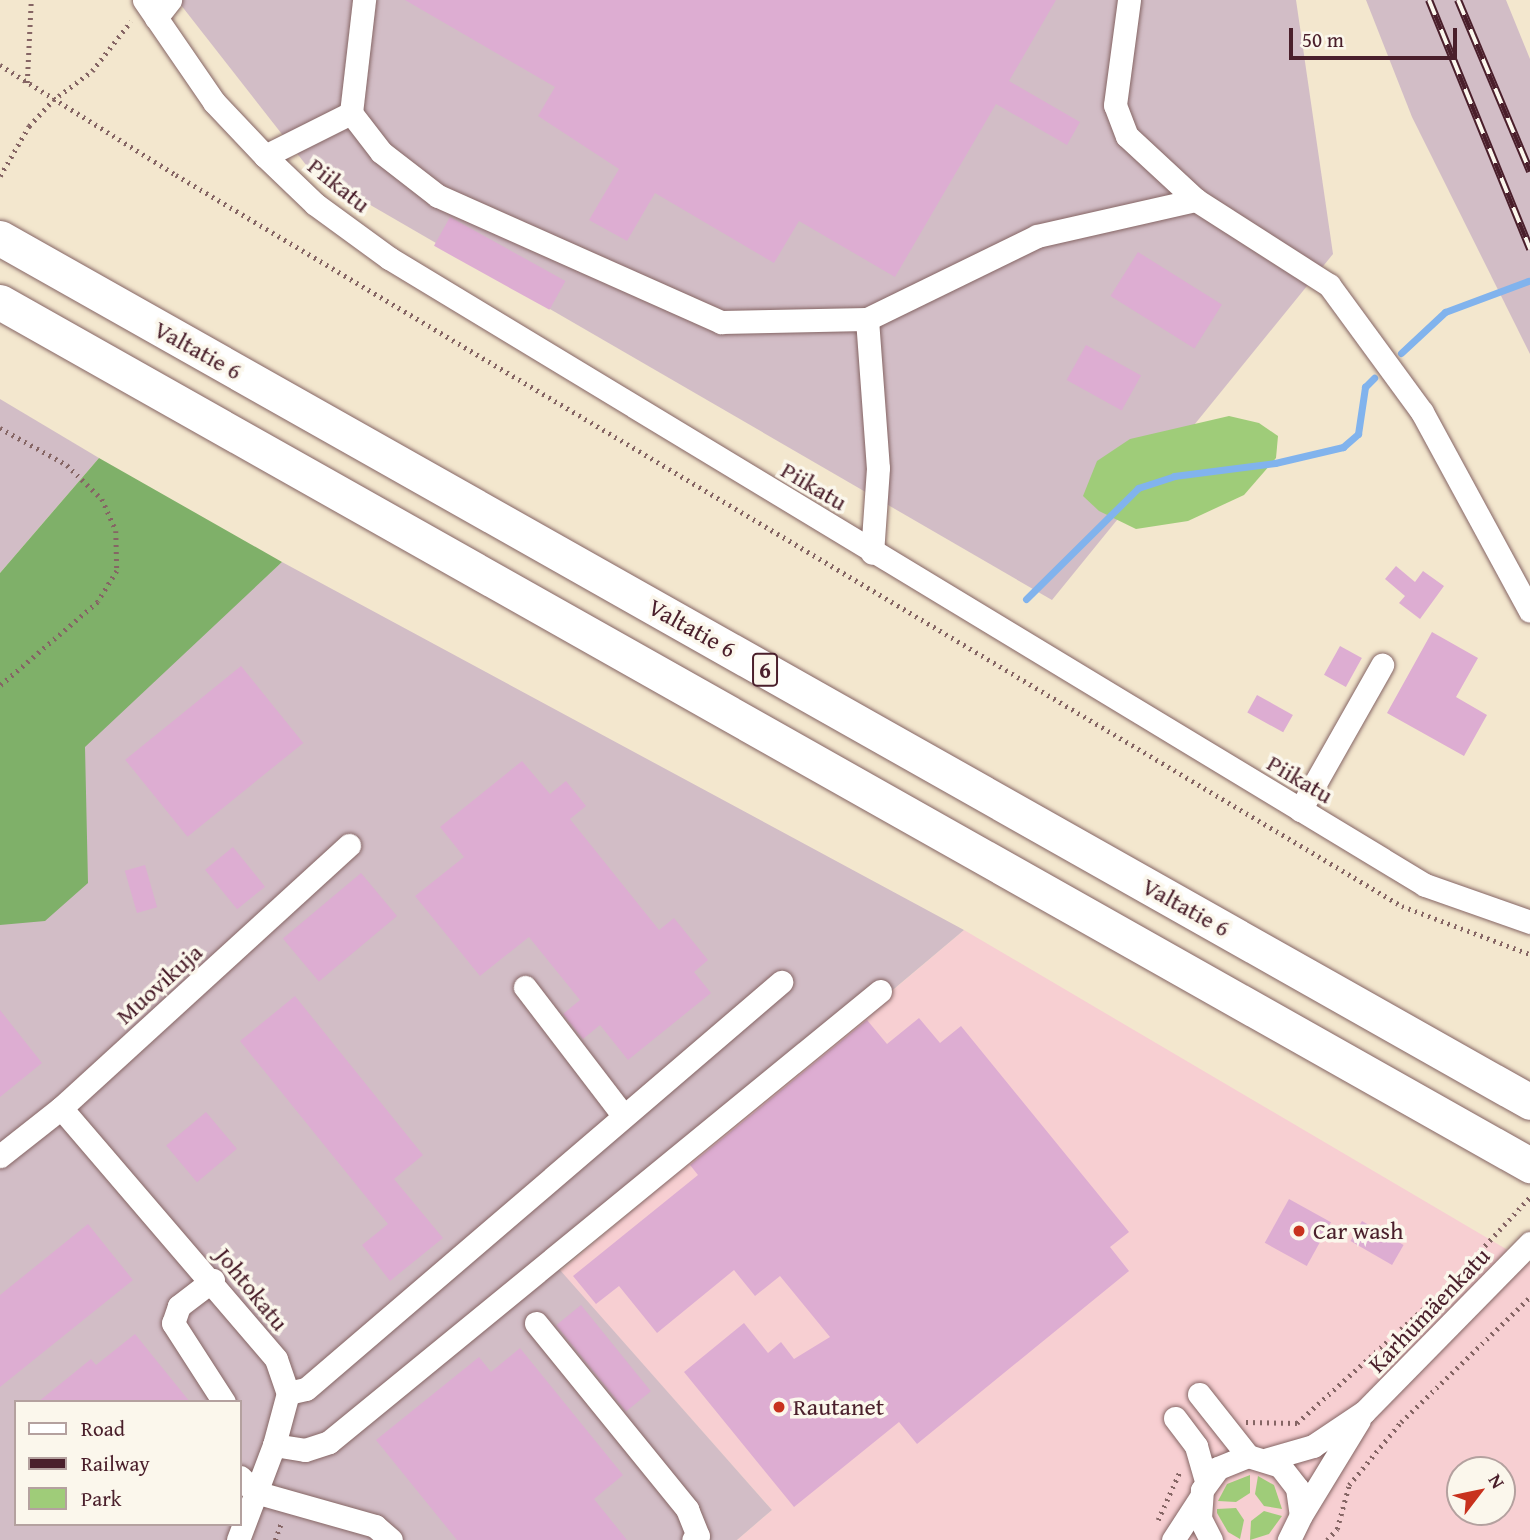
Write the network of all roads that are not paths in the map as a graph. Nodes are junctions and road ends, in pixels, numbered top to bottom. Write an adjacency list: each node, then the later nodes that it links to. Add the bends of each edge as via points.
1 (364, 0): 4 (street)
2 (1129, 0): 6 (street, via 1115,105 1127,136)
3 (151, 7): 5 (street, Piikatu, via 214,102)
4 (351, 113): 5 (street); 9 (street, via 381,152 439,195 721,322)
5 (265, 156): 10 (street, Piikatu, via 315,204 389,258)
6 (1196, 201): 9 (street, via 1037,236); 11 (street, via 1329,285 1422,412)
7 (0, 238): 19 (highway, Valtatie 6 / 6)
8 (0, 302): 23 (highway, 6)
9 (867, 318): 10 (street, via 878,468)
10 (872, 552): 13 (street, Piikatu)
11 (1530, 611)
12 (1382, 665): 13 (street)
13 (1300, 810): 15 (street, Piikatu, via 1425,885)
14 (349, 845): 20 (street, Muovikuja)
15 (1530, 922)
16 (781, 982): 21 (street)
17 (525, 987): 21 (street)
18 (880, 990): 32 (street, via 329,1442 305,1450)
19 (1530, 1102)
20 (61, 1108): 22 (street, Muovikuja); 25 (street, Johtokatu)
21 (624, 1115): 27 (street, via 306,1390)
22 (0, 1156)
23 (1522, 1161)
24 (1530, 1243): 30 (street, Karhumäenkatu)
25 (213, 1280): 27 (street, Johtokatu, via 276,1359); 29 (street, via 179,1306 173,1323)
26 (536, 1323): 40 (street, via 687,1509 698,1536)
27 (288, 1393): 32 (street)
28 (1199, 1394): 33 (street, via 1222,1428)
29 (223, 1400)
30 (1364, 1412): 33 (street, Karhumäenkatu, via 1313,1446); 36 (street, Karhumäenkatu)
31 (1175, 1418): 35 (street, via 1196,1446)
32 (274, 1445): 34 (street)
33 (1258, 1458): 35 (street, Karhumäenkatu, via 1218,1468); 36 (street, via 1294,1482)
34 (247, 1485): 37 (street); 39 (street, via 375,1526)
35 (1203, 1490): 38 (street); 41 (street, via 1199,1518)
36 (1301, 1516): 42 (street, Karhumäenkatu)
37 (242, 1519)
38 (1165, 1534)
39 (391, 1540)
40 (693, 1540)
41 (1211, 1540)
42 (1289, 1540)

